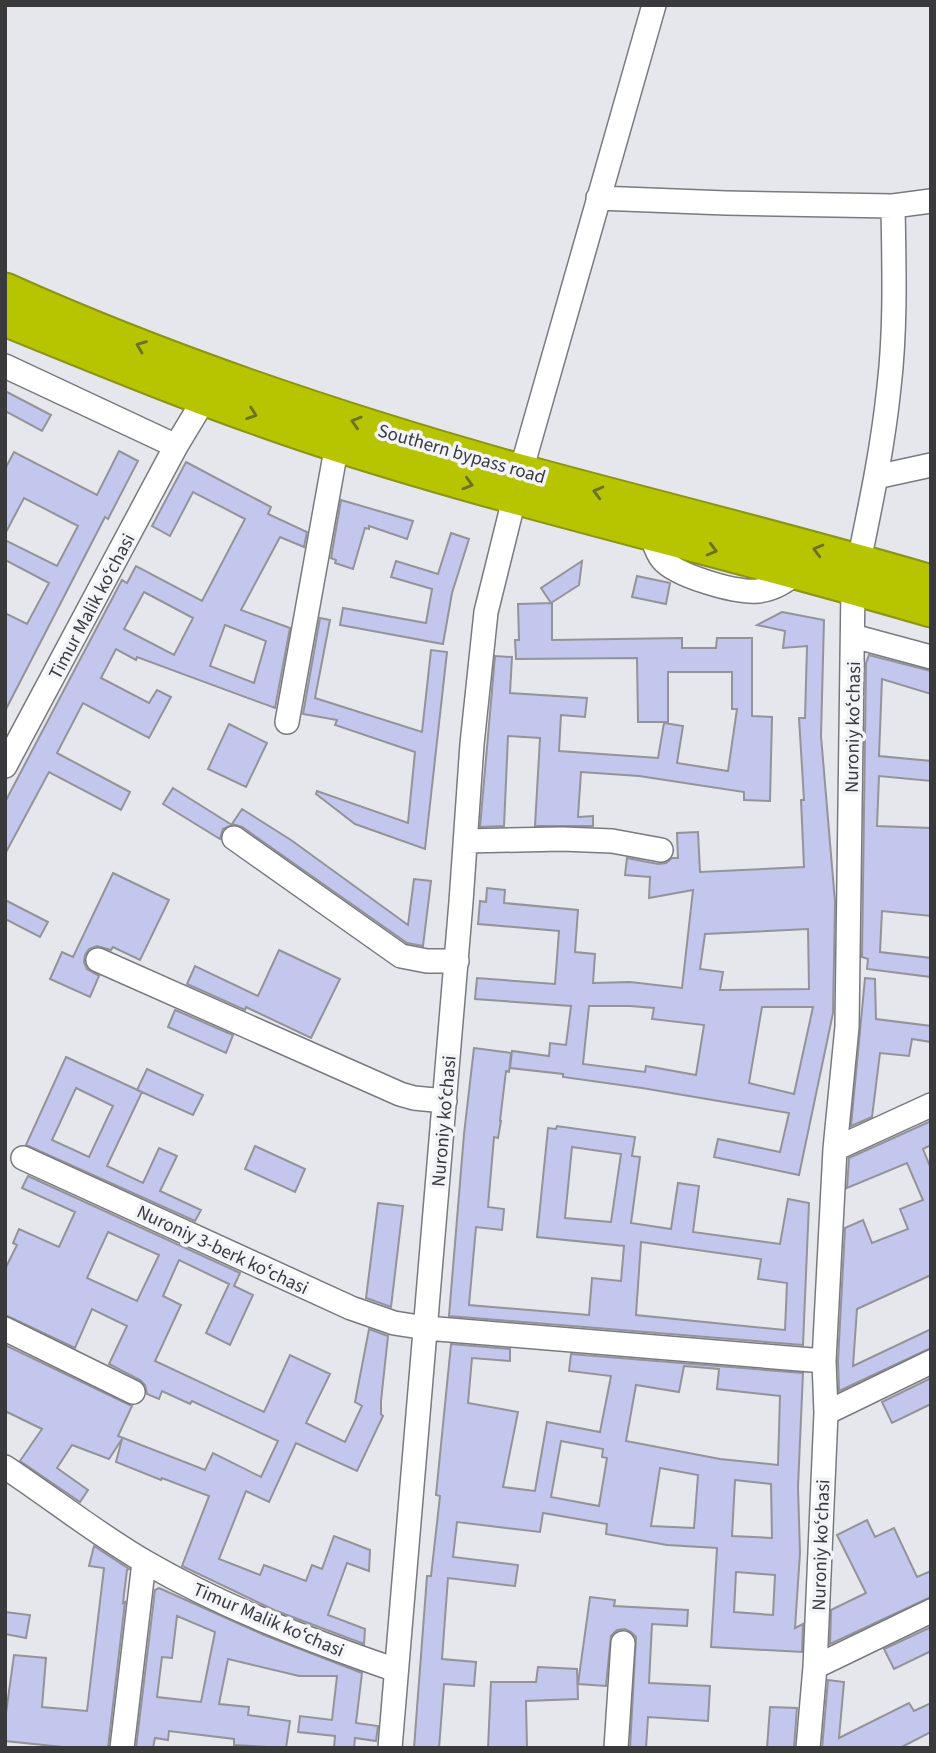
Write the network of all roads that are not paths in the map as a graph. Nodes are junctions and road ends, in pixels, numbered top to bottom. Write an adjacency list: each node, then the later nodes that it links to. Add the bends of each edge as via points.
1 (654, 5): 2 (street, Nuroniy koʻchasi)
2 (598, 198): 4 (street); 13 (street, Nuroniy koʻchasi)
3 (931, 201): 4 (street)
4 (893, 206): 12 (street, Nuroniy koʻchasi, via 894,323)
5 (5, 290): 13 (highway, Southern bypass road, one-way to 5, via 212,374)
6 (5, 319): 8 (highway, Southern bypass road)
7 (5, 366): 10 (street)
8 (205, 398): 9 (highway, Southern bypass road, one-way to 9); 10 (street, Timur Malik koʻchasi)
9 (337, 444): 13 (highway, Southern bypass road, one-way to 13); 19 (street)
10 (176, 446): 20 (street, Timur Malik koʻchasi)
11 (931, 465): 12 (street)
12 (876, 477): 14 (street, Nuroniy koʻchasi)
13 (518, 484): 14 (highway, Southern bypass road, one-way to 13); 14 (highway, Southern bypass road, via 651,534 797,572); 22 (street, Nuroniy koʻchasi, via 486,612)
14 (856, 574): 15 (highway, Southern bypass road); 16 (highway, Southern bypass road); 17 (street, Nuroniy koʻchasi)
15 (931, 582)
16 (931, 610)
17 (853, 636): 18 (street); 28 (street, Nuroniy koʻchasi, via 847,1027)
18 (931, 657)
19 (287, 722)
20 (5, 766)
21 (234, 838): 25 (street, via 401,956)
22 (466, 841): 23 (street, via 600,840); 25 (street, Nuroniy koʻchasi)
23 (662, 850)
24 (98, 960): 26 (street, via 400,1094)
25 (457, 961): 26 (street, Nuroniy koʻchasi)
26 (445, 1101): 30 (street, Nuroniy koʻchasi)
27 (931, 1105): 28 (street)
28 (835, 1149): 32 (street, Nuroniy koʻchasi)
29 (23, 1158): 30 (street, Nuroniy 3-berk koʻchasi, via 362,1312)
30 (426, 1328): 32 (street, Nuroniy 3-berk koʻchasi); 41 (street, Nuroniy koʻchasi)
31 (5, 1329): 34 (street)
32 (824, 1361): 35 (street, Nuroniy koʻchasi)
33 (931, 1362): 35 (street)
34 (133, 1392)
35 (826, 1413): 40 (street, Nuroniy koʻchasi)
36 (5, 1467): 37 (street, Timur Malik koʻchasi)
37 (144, 1562): 41 (street, Timur Malik koʻchasi, via 251,1614); 42 (street)
38 (931, 1611): 40 (street)
39 (623, 1643): 44 (street)
40 (815, 1667): 45 (street, Nuroniy koʻchasi)
41 (396, 1670): 43 (street, Nuroniy koʻchasi)
42 (122, 1748)
43 (390, 1748)
44 (616, 1748)
45 (808, 1748)

